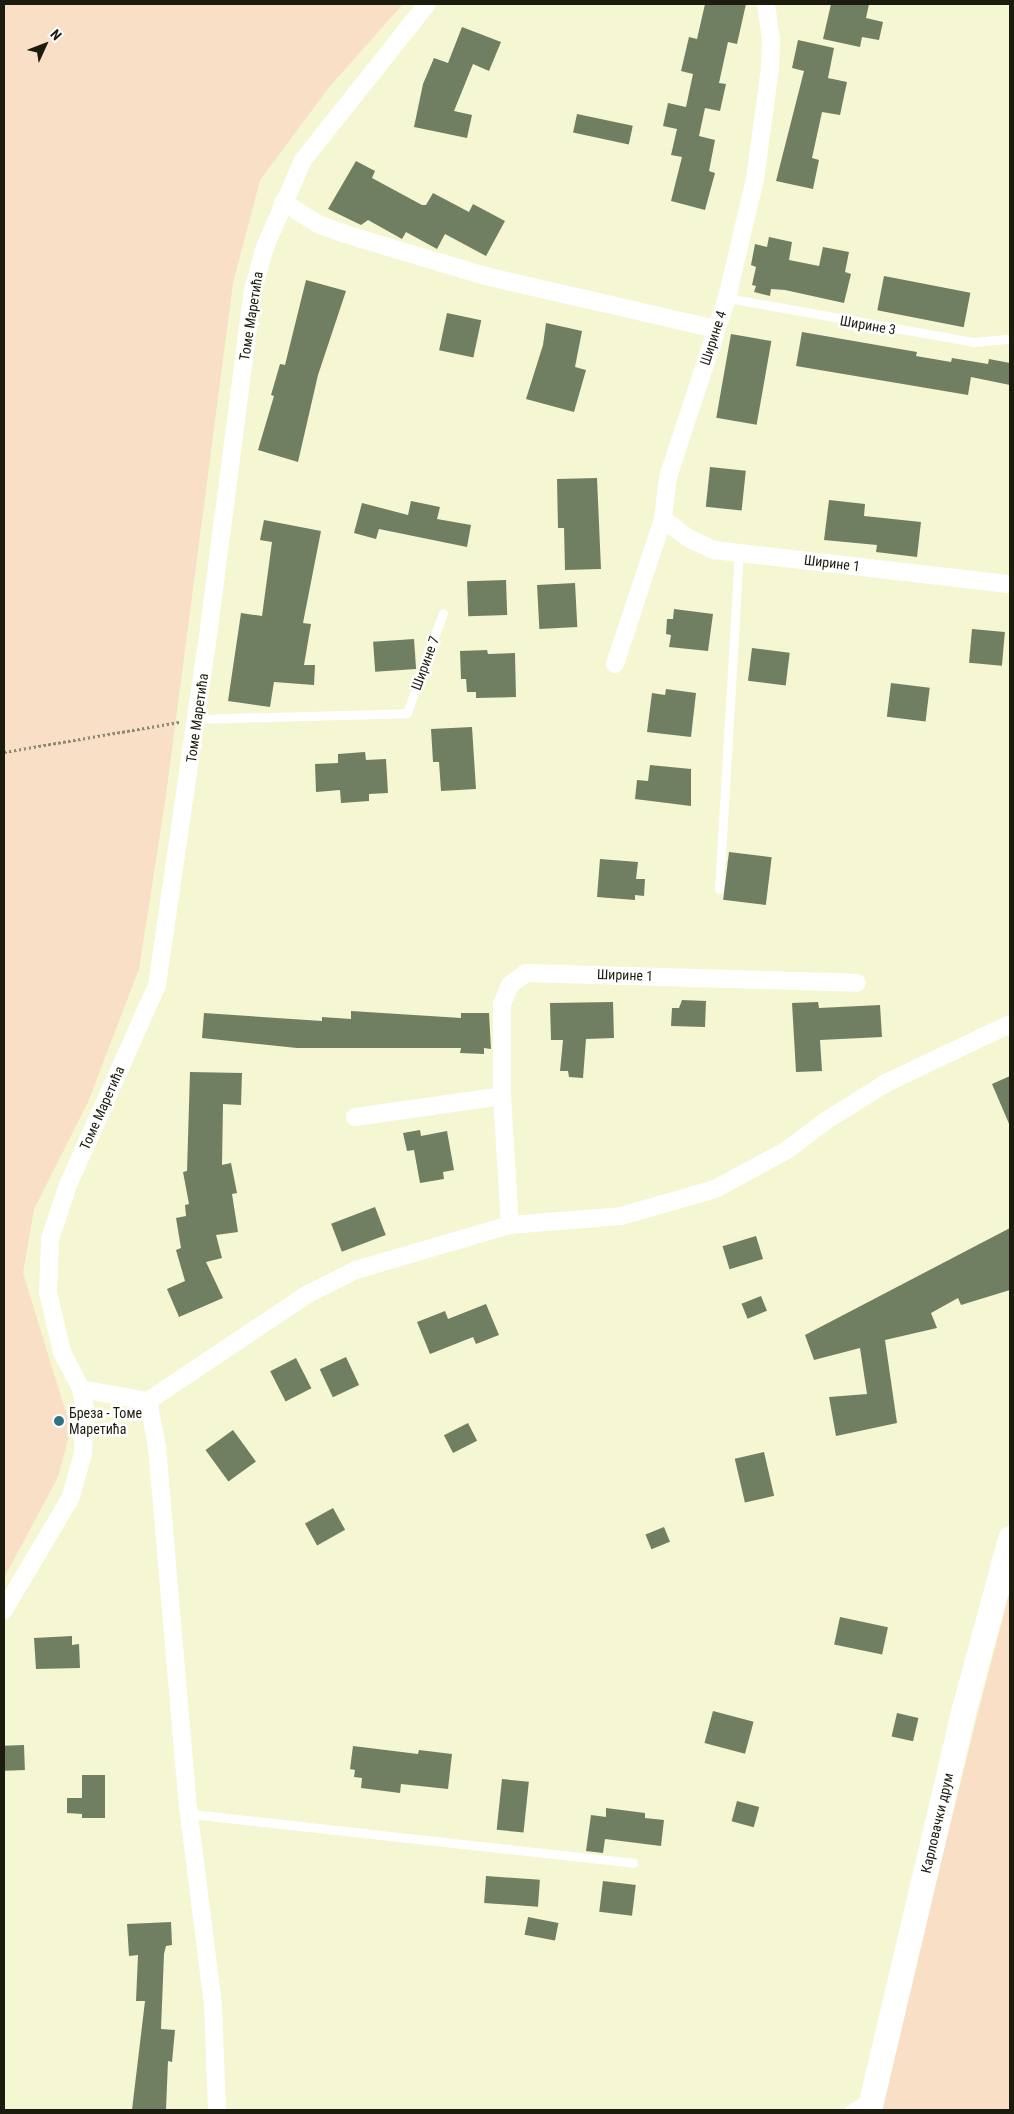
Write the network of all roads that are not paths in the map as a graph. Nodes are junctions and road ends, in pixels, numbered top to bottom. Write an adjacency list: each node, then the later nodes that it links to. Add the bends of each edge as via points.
1 (427, 4): 3 (street, Томе Маретића, via 312,148)
2 (766, 4): 4 (street, Ширине 4, via 771,54 762,141)
3 (283, 202): 5 (street, via 318,224 485,276); 12 (street, Томе Маретића, via 265,247 253,290)
4 (727, 298): 5 (street, Ширине 4); 6 (lane, Ширине 3, via 973,342)
5 (716, 329): 7 (street, Ширине 4, via 668,477)
6 (1010, 339)
7 (663, 519): 8 (street, Ширине 1, via 688,538 714,550); 11 (street, Ширине 4)
8 (739, 553): 9 (street, Ширине 1); 13 (lane)
9 (1010, 584)
10 (444, 613): 12 (lane, Ширине 7, via 407,713)
11 (614, 664)
12 (196, 719): 19 (street, Томе Маретића, via 157,985 68,1185 50,1239 47,1272 52,1311 66,1362)
13 (719, 889)
14 (857, 983): 16 (street, Ширине 1, via 526,972 510,985 502,1004)
15 (1010, 1024): 18 (street, via 886,1083 787,1150 715,1189 621,1216)
16 (502, 1096): 17 (street); 18 (street, Ширине 1)
17 (354, 1117)
18 (510, 1224): 20 (street, via 356,1270 324,1286)
19 (81, 1389): 20 (street); 22 (street, via 86,1436 80,1472 70,1499)
20 (148, 1401): 23 (street, via 157,1447 170,1625)
21 (1010, 1538): 25 (main road, Карловачки друм, via 965,1705)
22 (4, 1610)
23 (191, 1814): 24 (lane); 26 (street, via 213,2005)
24 (633, 1863)
25 (872, 2102): 27 (lane)
26 (217, 2110)
27 (848, 2110)

